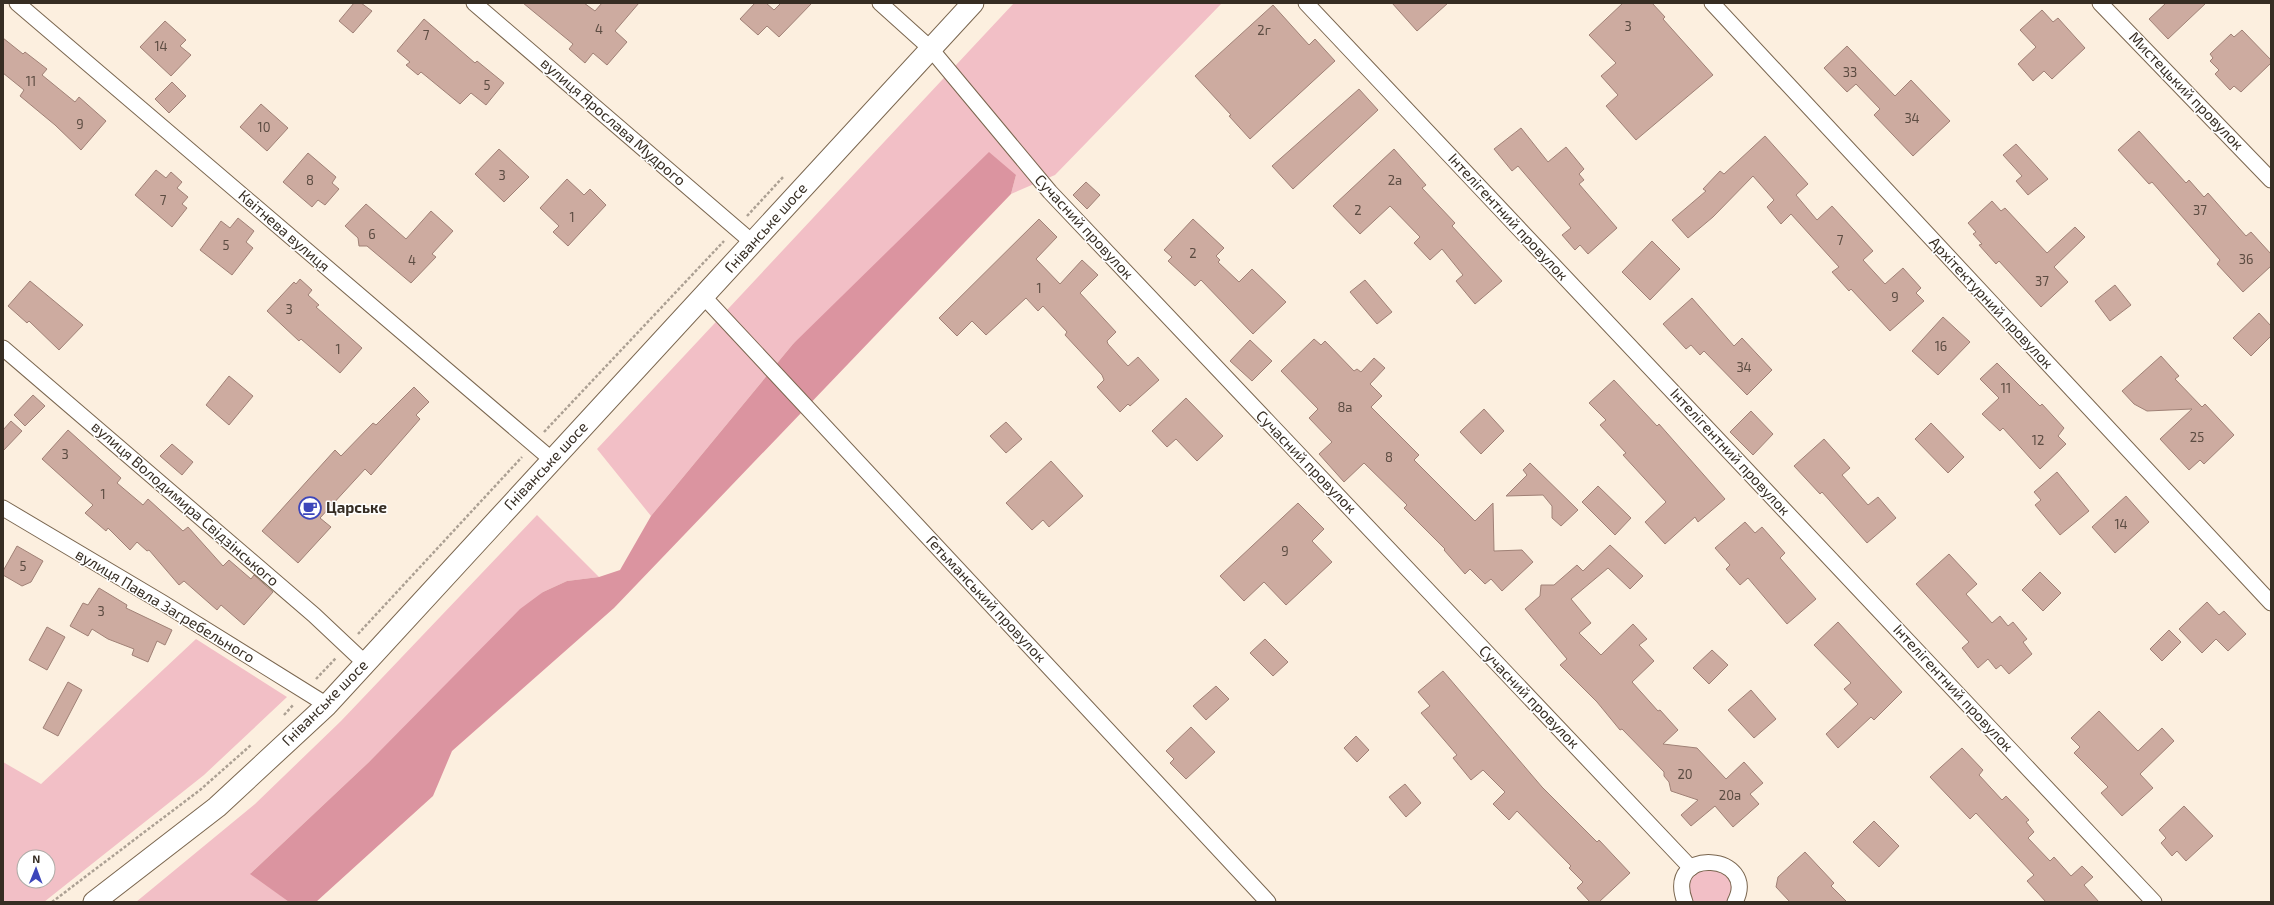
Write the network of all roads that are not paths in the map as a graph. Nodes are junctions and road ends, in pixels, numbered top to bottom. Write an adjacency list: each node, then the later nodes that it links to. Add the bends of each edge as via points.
1 (17, 3): 13 (street, Квітнева вулиця)
2 (474, 3): 10 (street, вулиця Ярослава Мудрого)
3 (880, 3): 8 (street, Сучасний провулок)
4 (973, 3): 8 (main road, Гніванське шосе)
5 (1306, 3): 23 (street, Інтелігентний провулок)
6 (1712, 3): 15 (street, Архітектурний провулок)
7 (2100, 3): 9 (street, Мистецький провулок)
8 (930, 48): 10 (main road, Гніванське шосе); 18 (street, Сучасний провулок, via 1050,192)
9 (2271, 180)
10 (752, 242): 11 (main road, Гніванське шосе)
11 (704, 297): 13 (main road, Гніванське шосе); 20 (street, Гетьманський провулок)
12 (3, 348): 16 (street, вулиця Володимира Свідзінського, via 314,615)
13 (551, 460): 16 (main road, Гніванське шосе)
14 (3, 508): 17 (street, вулиця Павла Загребельного)
15 (2271, 603)
16 (365, 663): 17 (main road, Гніванське шосе)
17 (327, 705): 19 (main road, Гніванське шосе, via 217,807)
18 (1691, 868): 21 (street, via 1683,882); 22 (street, via 1701,862 1710,861 1727,866 1737,880 1739,889)
19 (94, 902)
20 (1268, 902)
21 (1685, 902)
22 (1736, 902)
23 (2154, 902)

